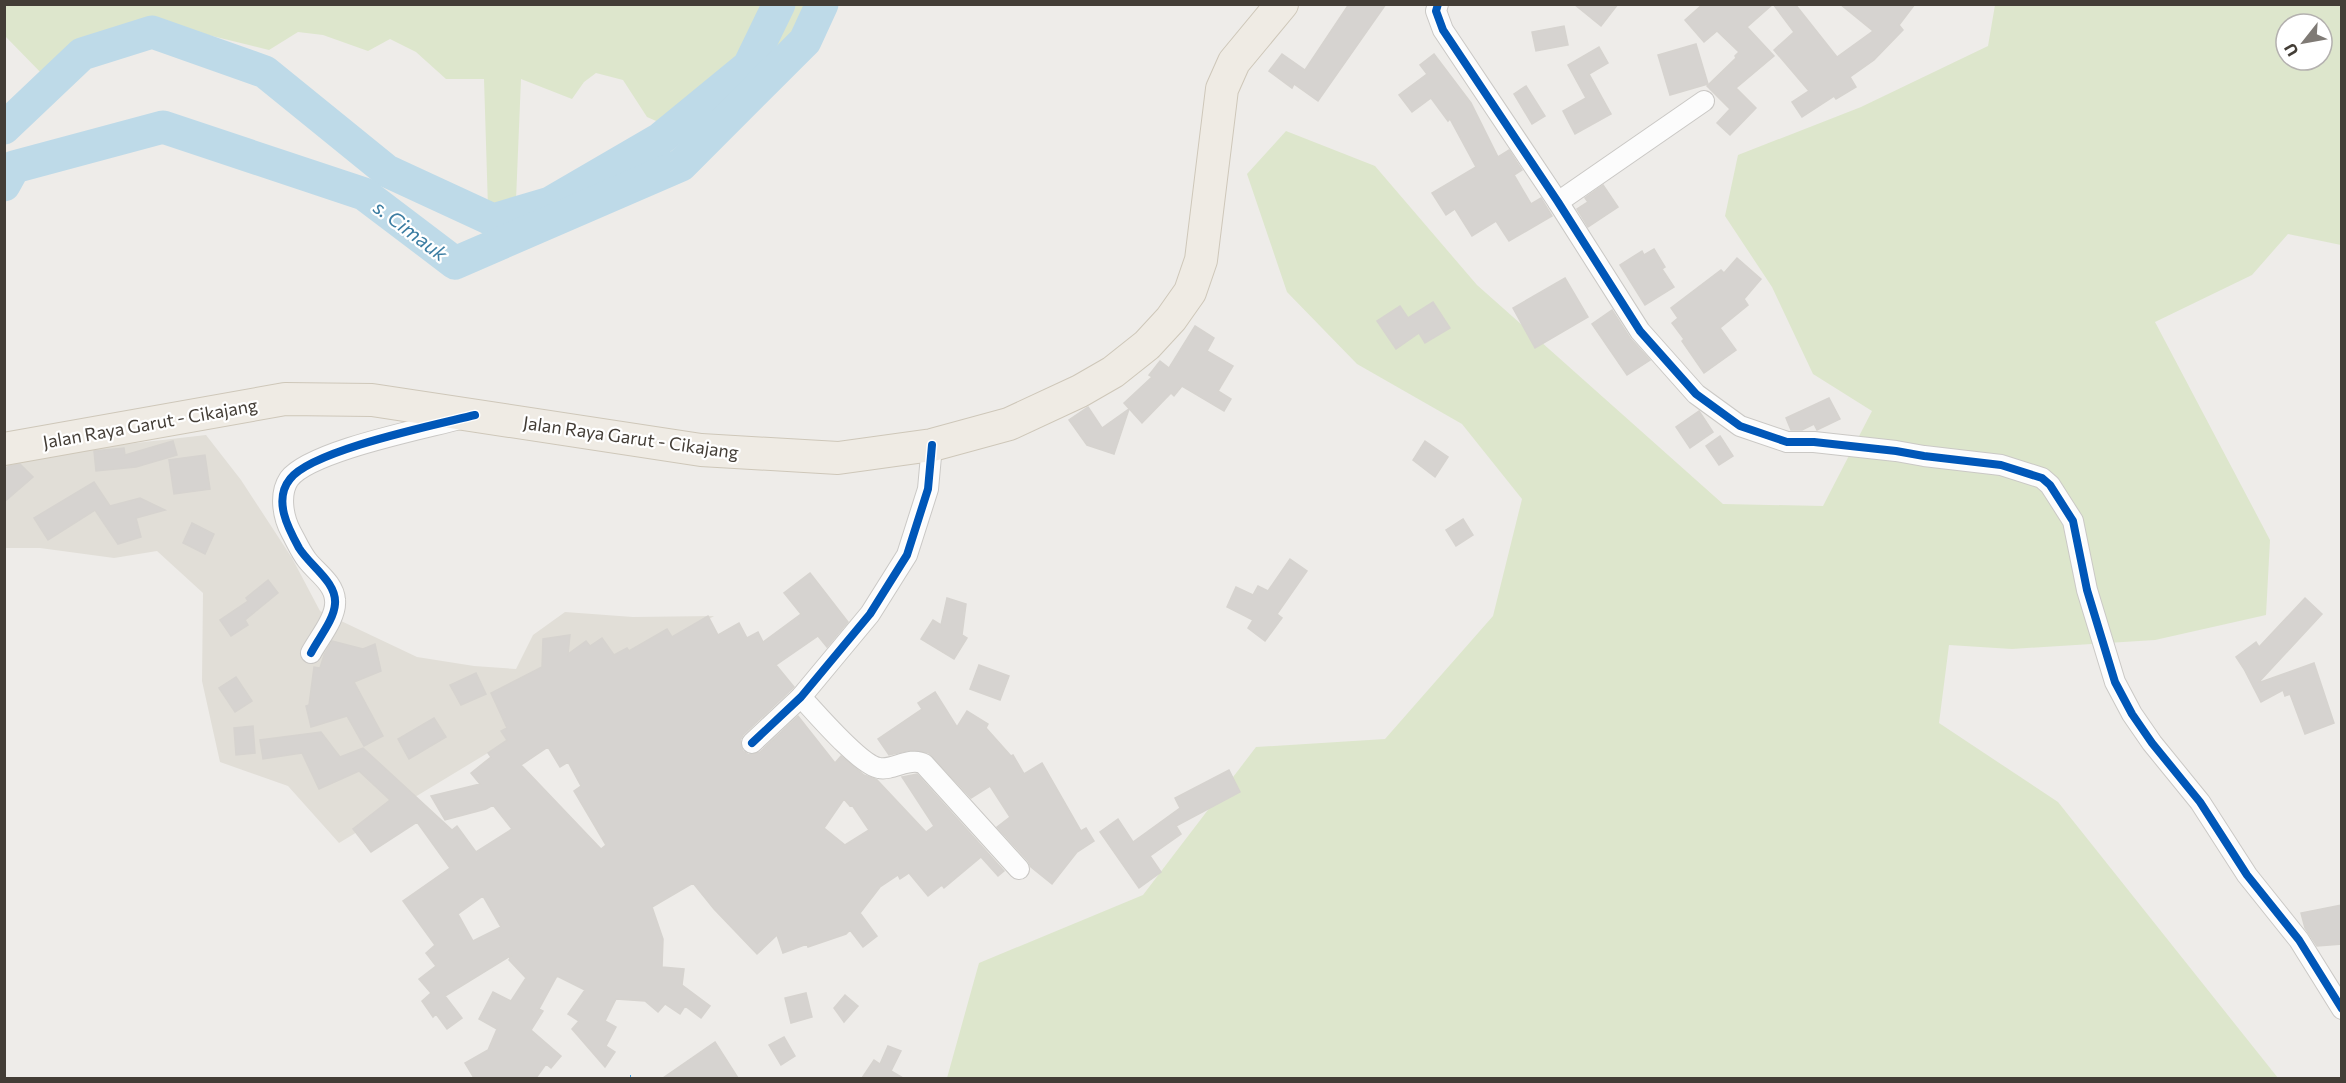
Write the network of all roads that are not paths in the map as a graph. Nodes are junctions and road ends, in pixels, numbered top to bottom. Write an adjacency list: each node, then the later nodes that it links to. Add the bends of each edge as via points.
1 (1282, 4): 6 (main road, Jalan Raya Garut - Cikajang, via 1234,62 1222,89 1201,260 1190,292 1171,319 1147,345 1080,391 1009,424)
2 (1438, 4): 4 (street, via 1436,11 1443,30)
3 (1704, 101): 4 (street)
4 (1558, 202): 12 (street, via 1640,331 1696,394 1740,426 1787,442 2001,465 2042,478 2050,485 2073,521 2087,590 2115,681 2132,714 2200,802 2247,875 2299,940)
5 (475, 415): 6 (main road, Jalan Raya Garut - Cikajang, via 701,450 838,458); 7 (main road, Jalan Raya Garut - Cikajang, via 372,400 285,399); 8 (street, via 345,450 311,463 289,480 283,504 288,527 336,600)
6 (932, 445): 9 (street, via 928,489 907,555 870,614)
7 (4, 449)
8 (311, 653)
9 (801, 697): 10 (street); 11 (street, via 870,765 881,769 912,762 924,764)
10 (752, 743)
11 (1019, 869)
12 (2342, 1009)

